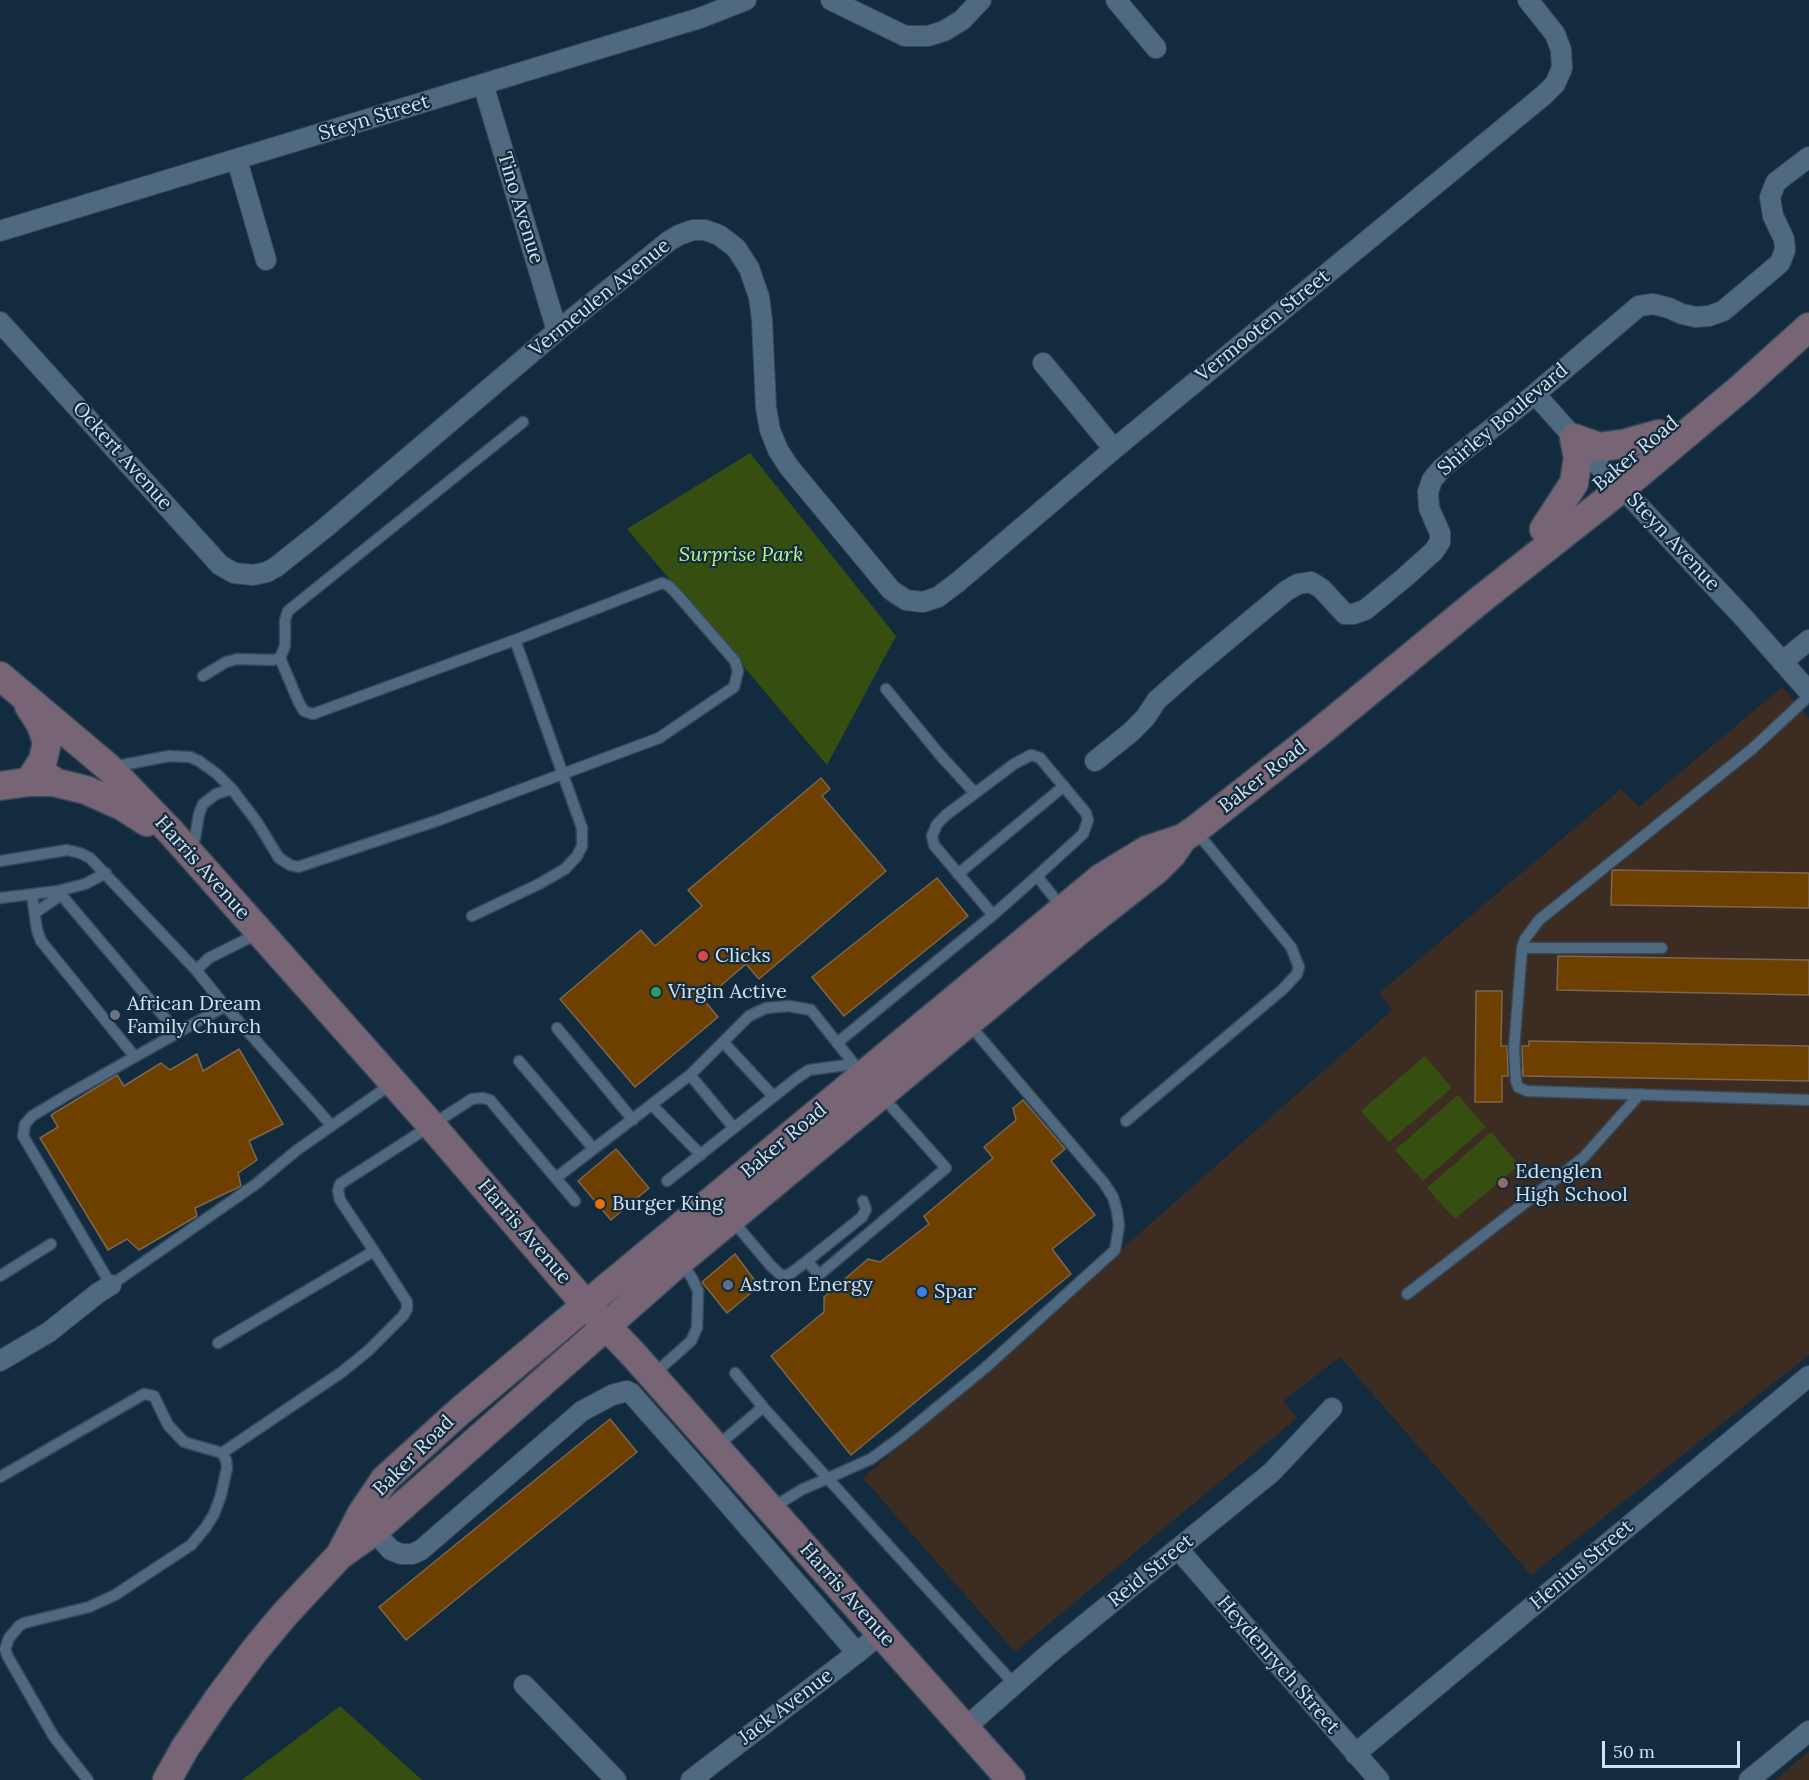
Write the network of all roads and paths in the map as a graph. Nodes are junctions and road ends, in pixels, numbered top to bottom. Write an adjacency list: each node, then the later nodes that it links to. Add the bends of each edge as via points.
1 (746, 0): 7 (street, Steyn Street, via 700,18)
2 (831, 0): 3 (street, via 905,36 928,36 962,20)
3 (981, 0)
4 (1116, 0): 6 (street)
5 (1528, 0): 20 (street, Vermooten Street, via 1555,34 1561,50 1562,68 1555,84)
6 (1156, 48)
7 (483, 84): 9 (street, Steyn Street); 14 (street, Tino Avenue)
8 (1809, 157): 16 (street, Shirley Boulevard, via 1776,182 1770,197 1773,216 1784,239 1780,263 1723,311 1709,316 1682,314 1653,303 1639,306)
9 (237, 160): 10 (street, Steyn Street); 11 (street)
10 (0, 231)
11 (266, 260)
12 (0, 322): 23 (street, Ockert Avenue, via 220,565 234,573)
13 (1809, 327): 18 (main road, Baker Road, via 1745,365); 21 (main road, Baker Road, via 1740,388)
14 (557, 331): 23 (street, Vermeulen Avenue, via 326,528 276,567); 24 (street, Vermeulen Avenue, via 679,235 705,230 729,240 749,268 759,297 766,408 778,450)
15 (1043, 363): 20 (street)
16 (1535, 394): 19 (street, Steyn Avenue); 36 (street, Shirley Boulevard, via 1432,480 1429,508 1440,532 1440,542 1404,578 1365,610 1353,614 1345,614 1311,582 1292,587 1157,700 1131,732)
17 (523, 422): 28 (lane, via 288,611)
18 (1659, 434): 19 (main road, via 1599,447); 21 (main road, Baker Road)
19 (1574, 438): 21 (street, Steyn Avenue); 22 (main road, via 1578,458 1574,483)
20 (1114, 449): 24 (street, Vermooten Street, via 938,597 915,603)
21 (1615, 482): 22 (main road, Baker Road); 25 (main road, Baker Road); 29 (street, Steyn Avenue)
22 (1544, 529): 25 (main road, Baker Road, via 1500,566)
23 (253, 575)
24 (891, 590)
25 (1480, 600): 44 (main road, Baker Road)
26 (515, 640): 28 (lane, via 312,714 298,703); 38 (lane); 38 (lane, via 662,583 671,588 737,666 734,687 659,738)
27 (1809, 640): 29 (street)
28 (280, 658): 31 (lane, via 237,659)
29 (1782, 662): 33 (street, Steyn Avenue)
30 (0, 676): 34 (main road, Harris Avenue)
31 (203, 676)
32 (886, 689): 43 (lane)
33 (1809, 692)
34 (23, 696): 37 (main road, Harris Avenue); 39 (main road, via 40,723 46,742 44,760)
35 (1809, 696): 58 (lane, via 1752,749 1539,920)
36 (1095, 761)
37 (109, 768): 39 (main road); 42 (lane, via 169,756 190,757 207,766); 45 (main road, Harris Avenue)
38 (564, 775): 42 (lane, via 298,867 279,858); 55 (lane, via 582,828 578,856 539,884)
39 (30, 782): 40 (main road); 45 (main road, via 53,782 86,790 122,806)
40 (0, 786)
41 (1064, 786): 43 (lane, via 1040,758 1031,756); 48 (lane); 49 (lane, via 1086,813 1087,827)
42 (232, 789): 45 (lane, via 203,804 195,838)
43 (974, 792): 48 (lane, via 941,819 932,836 934,845)
44 (1189, 834): 56 (main road, Baker Road, via 1156,870); 77 (lane, via 1291,947 1299,967 1282,990)
45 (179, 841): 57 (main road, Harris Avenue)
46 (0, 861): 47 (lane, via 67,850 90,858)
47 (106, 873): 50 (lane); 60 (lane)
48 (958, 874): 54 (lane)
49 (1036, 876): 54 (lane); 56 (lane)
50 (60, 893): 51 (lane); 53 (lane); 64 (lane)
51 (33, 895): 52 (lane); 53 (lane)
52 (0, 897)
53 (35, 913): 67 (lane, via 41,941)
54 (993, 915): 65 (lane)
55 (472, 916)
56 (1072, 919): 62 (main road, Baker Road); 70 (main road, Baker Road)
57 (260, 932): 60 (lane, via 209,958); 71 (main road, Harris Avenue)
58 (1522, 948): 59 (lane); 72 (lane, via 1514,1049 1518,1087 1527,1092)
59 (1662, 948)
60 (196, 970): 61 (lane)
61 (225, 1006): 64 (lane); 78 (lane)
62 (967, 1023): 70 (main road, Baker Road); 107 (lane, via 1104,1183 1117,1211 1115,1250 985,1368 901,1437 871,1459)
63 (557, 1028): 76 (lane)
64 (177, 1032): 67 (lane)
65 (837, 1042): 66 (lane, via 811,1011 783,1006 749,1016); 70 (lane)
66 (724, 1043): 69 (lane); 73 (lane)
67 (135, 1057): 93 (lane, via 32,1116 23,1133)
68 (519, 1061): 81 (lane)
69 (690, 1075): 75 (lane); 80 (lane)
70 (868, 1081): 73 (lane, via 809,1070); 87 (main road, Baker Road); 91 (lane, via 946,1168 819,1275); 95 (main road, Baker Road)
71 (393, 1083): 78 (lane); 79 (main road, Harris Avenue)
72 (1640, 1094): 74 (lane); 94 (lane, via 1583,1158)
73 (773, 1096): 80 (lane)
74 (1809, 1100)
75 (652, 1105): 76 (lane); 82 (lane)
76 (633, 1120): 81 (lane)
77 (1126, 1120)
78 (332, 1126): 93 (lane)
79 (432, 1126): 83 (lane, via 467,1101 487,1098); 89 (lane, via 340,1184 340,1200); 95 (main road, Harris Avenue)
80 (734, 1128): 82 (lane)
81 (593, 1148): 83 (lane)
82 (701, 1155): 84 (lane)
83 (557, 1177): 85 (lane)
84 (667, 1181)
85 (575, 1201)
86 (864, 1201): 91 (lane, via 866,1210 862,1217)
87 (731, 1218): 90 (main road, Baker Road); 91 (lane, via 782,1276)
88 (51, 1244): 92 (lane)
89 (374, 1251): 97 (lane); 105 (lane, via 406,1299 403,1316 342,1372)
90 (680, 1261): 96 (main road, Baker Road); 100 (lane, via 698,1291 697,1328 691,1341)
91 (807, 1261)
92 (0, 1276)
93 (111, 1286): 98 (street, via 49,1332)
94 (1407, 1294)
95 (586, 1305): 96 (main road, Harris Avenue); 111 (main road, Baker Road, via 385,1479)
96 (605, 1325): 100 (main road, Harris Avenue); 109 (main road, Baker Road)
97 (218, 1343)
98 (0, 1361)
99 (735, 1373): 102 (lane)
100 (652, 1376): 104 (main road, Harris Avenue)
101 (1809, 1376): 118 (street, Henius Street)
102 (763, 1407): 104 (lane); 107 (lane)
103 (1332, 1408): 110 (street, Reid Street, via 1272,1472)
104 (716, 1448): 108 (main road, Harris Avenue)
105 (222, 1453): 106 (lane, via 184,1442 168,1425 153,1396 144,1394); 119 (lane, via 227,1468 221,1495 206,1527 191,1545 116,1595 89,1607 24,1623 6,1644 8,1657 54,1737)
106 (0, 1477)
107 (827, 1478): 108 (lane); 115 (lane)
108 (770, 1508): 112 (main road, Harris Avenue)
109 (374, 1531): 111 (main road, Baker Road); 113 (street, via 391,1550 412,1554 421,1550 582,1411 627,1391)
110 (1178, 1549): 115 (street, Reid Street); 118 (street, Heydenrych Street)
111 (340, 1555): 120 (main road, Baker Road, via 249,1658)
112 (880, 1633): 113 (street, Jack Avenue); 116 (main road, Harris Avenue)
113 (857, 1653): 122 (street, Jack Avenue)
114 (524, 1685): 121 (street)
115 (1015, 1685): 116 (street, Reid Street)
116 (965, 1728): 123 (main road, Harris Avenue)
117 (1809, 1731): 125 (street)
118 (1355, 1754): 124 (street, Heydenrych Street)
119 (88, 1780)
120 (167, 1780)
121 (616, 1780)
122 (691, 1780)
123 (1011, 1780)
124 (1378, 1780)
125 (1749, 1780)

